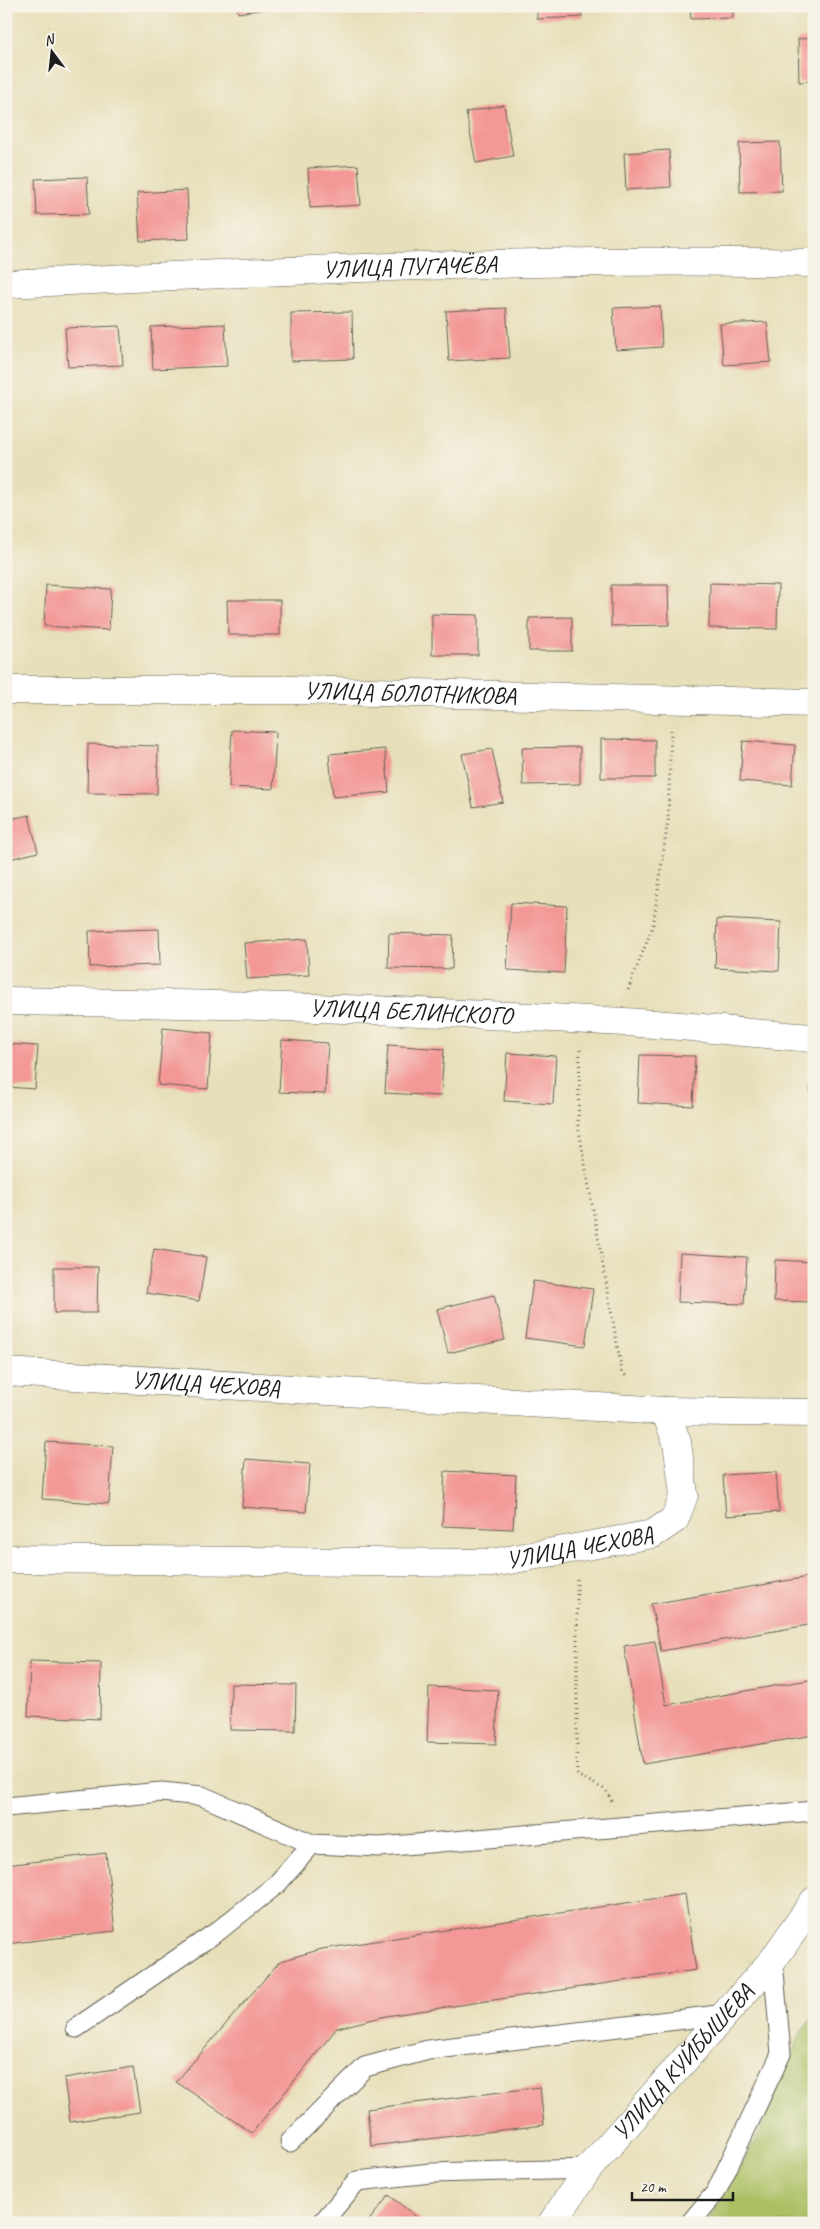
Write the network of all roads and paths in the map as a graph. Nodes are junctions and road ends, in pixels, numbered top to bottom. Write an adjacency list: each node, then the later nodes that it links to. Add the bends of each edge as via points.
1 (814, 263): 2 (street, УЛИЦА ПУГАЧЁВА, via 680,260 291,270)
2 (6, 284)
3 (6, 690): 4 (street, УЛИЦА БОЛОТНИКОВА, via 291,690)
4 (672, 700): 5 (street, УЛИЦА БОЛОТНИКОВА); 8 (path, via 668,820 652,926)
5 (814, 703)
6 (6, 1001): 7 (street, УЛИЦА БЕЛИНСКОГО, via 164,1002)
7 (582, 1020): 8 (street, УЛИЦА БЕЛИНСКОГО); 11 (path, via 578,1125 622,1372)
8 (617, 1021): 9 (street, УЛИЦА БЕЛИНСКОГО)
9 (814, 1038)
10 (6, 1372): 12 (street, УЛИЦА ЧЕХОВА)
11 (629, 1379)
12 (665, 1411): 13 (street); 14 (street, УЛИЦА ЧЕХОВА, via 677,1442 684,1495 675,1518 653,1534)
13 (814, 1413)
14 (577, 1549): 15 (street, УЛИЦА ЧЕХОВА, via 492,1563); 16 (path, via 577,1775 606,1790)
15 (6, 1559)
16 (613, 1802)
17 (6, 1807): 19 (lane, via 162,1792 202,1796)
18 (814, 1811): 19 (lane, via 380,1847)
19 (312, 1844): 23 (lane, via 277,1884 225,1925)
20 (814, 1901): 21 (street, УЛИЦА КУЙБЫШЕВА)
21 (773, 1960): 22 (street, УЛИЦА КУЙБЫШЕВА); 28 (lane, via 781,2054 716,2192)
22 (726, 2014): 24 (lane, via 428,2050 365,2067); 25 (street, УЛИЦА КУЙБЫШЕВА)
23 (76, 2028)
24 (290, 2142)
25 (588, 2168): 26 (lane, via 432,2173 357,2181); 27 (street, УЛИЦА КУЙБЫШЕВА)
26 (322, 2223)
27 (552, 2223)
28 (690, 2223)

